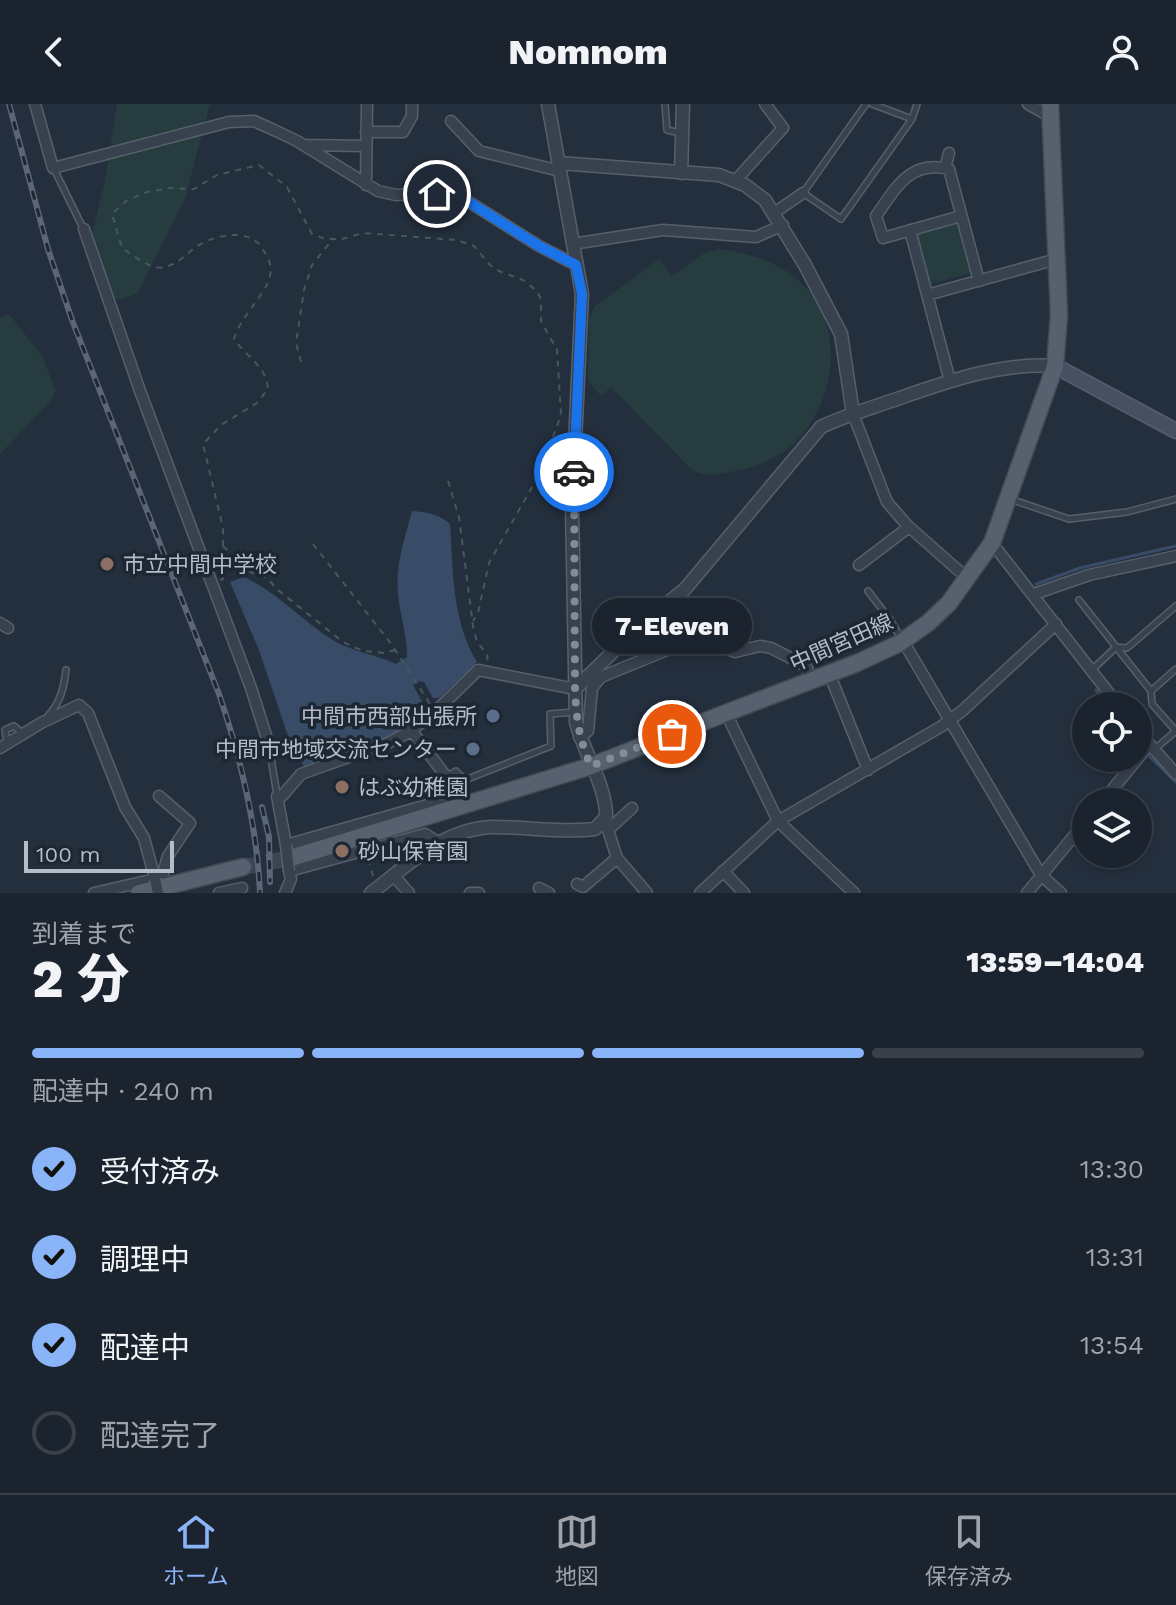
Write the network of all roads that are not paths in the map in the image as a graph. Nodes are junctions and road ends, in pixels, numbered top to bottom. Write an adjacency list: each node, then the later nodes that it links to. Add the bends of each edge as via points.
1 (35, 104): 21 (street)
2 (367, 104): 15 (street)
3 (412, 104): 15 (street, via 403,132)
4 (548, 104): 20 (street)
5 (665, 104): 16 (lane, via 667,130)
6 (683, 104): 16 (street)
7 (765, 104): 24 (street, via 783,128)
8 (866, 104): 26 (lane)
9 (872, 104): 13 (lane)
10 (917, 104): 13 (lane)
11 (1028, 104): 12 (street)
12 (1050, 111): 33 (main road, 中間宮田線)
13 (912, 119): 26 (lane, via 841,219)
14 (451, 121): 20 (street, via 479,151)
15 (366, 132): 18 (street)
16 (683, 134): 23 (street)
17 (303, 145): 18 (street); 21 (street, via 254,121 229,122); 25 (street)
18 (366, 146): 25 (street)
19 (949, 153): 22 (street)
20 (559, 167): 23 (street); 32 (street)
21 (53, 168): 30 (lane)
22 (945, 168): 28 (street); 31 (street, via 920,169 907,176 876,216 883,238)
23 (681, 173): 24 (street)
24 (735, 181): 27 (street, via 765,200)
25 (366, 185): 34 (street, via 396,195 453,192)
26 (803, 193): 27 (street)
27 (774, 213): 29 (street)
28 (961, 216): 31 (street); 35 (street)
29 (783, 225): 32 (street, via 756,237 663,230); 39 (street, via 841,334)
30 (84, 229): 70 (street)
31 (910, 230): 36 (street)
32 (572, 244): 34 (street)
33 (1057, 259): 35 (street); 37 (main road, 中間宮田線)
34 (576, 265): 60 (street, via 582,294 572,507)
35 (979, 281): 36 (street)
36 (927, 295): 38 (street)
37 (1055, 366): 38 (street, via 1009,368); 40 (main road); 41 (main road, 中間宮田線)
38 (950, 381): 39 (street)
39 (853, 414): 43 (street, via 881,491); 60 (street, via 821,427 685,589)
40 (1176, 431)
41 (1009, 499): 42 (lane, via 1069,519); 44 (main road, 中間宮田線)
42 (1176, 499)
43 (909, 527): 46 (street); 47 (street)
44 (992, 543): 47 (main road, 中間宮田線); 49 (street)
45 (1176, 556): 49 (street, via 1089,575)
46 (859, 565)
47 (968, 579): 53 (main road, 中間宮田線, via 928,623)
48 (868, 591): 53 (lane)
49 (1034, 594): 52 (street)
50 (1079, 600): 54 (lane)
51 (1176, 606): 54 (lane, via 1127,648)
52 (1056, 624): 57 (street); 65 (street)
53 (903, 641): 58 (main road, 中間宮田線); 65 (street)
54 (1116, 647): 57 (lane); 61 (lane)
55 (1176, 669): 61 (lane)
56 (66, 670): 66 (lane, via 56,707)
57 (1092, 671): 62 (street)
58 (829, 673): 59 (main road, 中間宮田線); 75 (street)
59 (812, 680): 64 (main road, 中間宮田線); 69 (street, via 806,666 771,648 735,652 701,636 601,677 592,688 588,731)
60 (575, 689): 63 (street); 67 (street, via 478,670)
61 (1151, 691): 68 (lane, via 1152,704)
62 (1108, 692)
63 (576, 712): 69 (street); 78 (lane, via 550,714 551,746 465,780 456,771)
64 (726, 713): 74 (main road, 中間宮田線); 83 (street)
65 (949, 721): 75 (street); 91 (street)
66 (41, 723): 71 (street); 93 (street, via 79,705 88,713 125,807 144,838)
67 (411, 730): 78 (street); 81 (street, via 301,774)
68 (1176, 731): 72 (lane)
69 (579, 737): 74 (street)
70 (269, 745): 81 (lane)
71 (4, 746)
72 (1152, 747)
73 (1152, 749): 77 (street)
74 (591, 766): 84 (street, via 606,809); 87 (main road, 中間宮田線)
75 (868, 770): 83 (street)
76 (1129, 772): 79 (street)
77 (1176, 774)
78 (446, 777): 87 (street, via 454,787 445,800)
79 (1115, 788)
80 (159, 796): 93 (street, via 190,823 168,856 163,874)
81 (277, 796): 87 (street)
82 (632, 808): 84 (street)
83 (778, 821): 90 (street); 108 (street)
84 (605, 826): 86 (street, via 492,826); 88 (street)
85 (1072, 838): 91 (street)
86 (438, 842): 87 (street, via 425,834); 92 (street)
87 (288, 858): 101 (street, via 291,879)
88 (617, 858): 94 (street, via 583,887); 105 (street)
89 (243, 867): 98 (main road)
90 (723, 871): 106 (street); 107 (street)
91 (1041, 875): 109 (street); 110 (street)
92 (394, 876): 96 (street); 102 (street)
93 (155, 879): 97 (street); 99 (street, bridge)
94 (577, 884)
95 (242, 888): 100 (street)
96 (374, 891)
97 (94, 893)
98 (139, 893)
99 (158, 893)
100 (219, 893)
101 (285, 893)
102 (409, 893)
103 (470, 893): 104 (street)
104 (479, 893)
105 (647, 893)
106 (700, 893)
107 (744, 893)
108 (854, 893)
109 (1027, 893)
110 (1061, 893)

